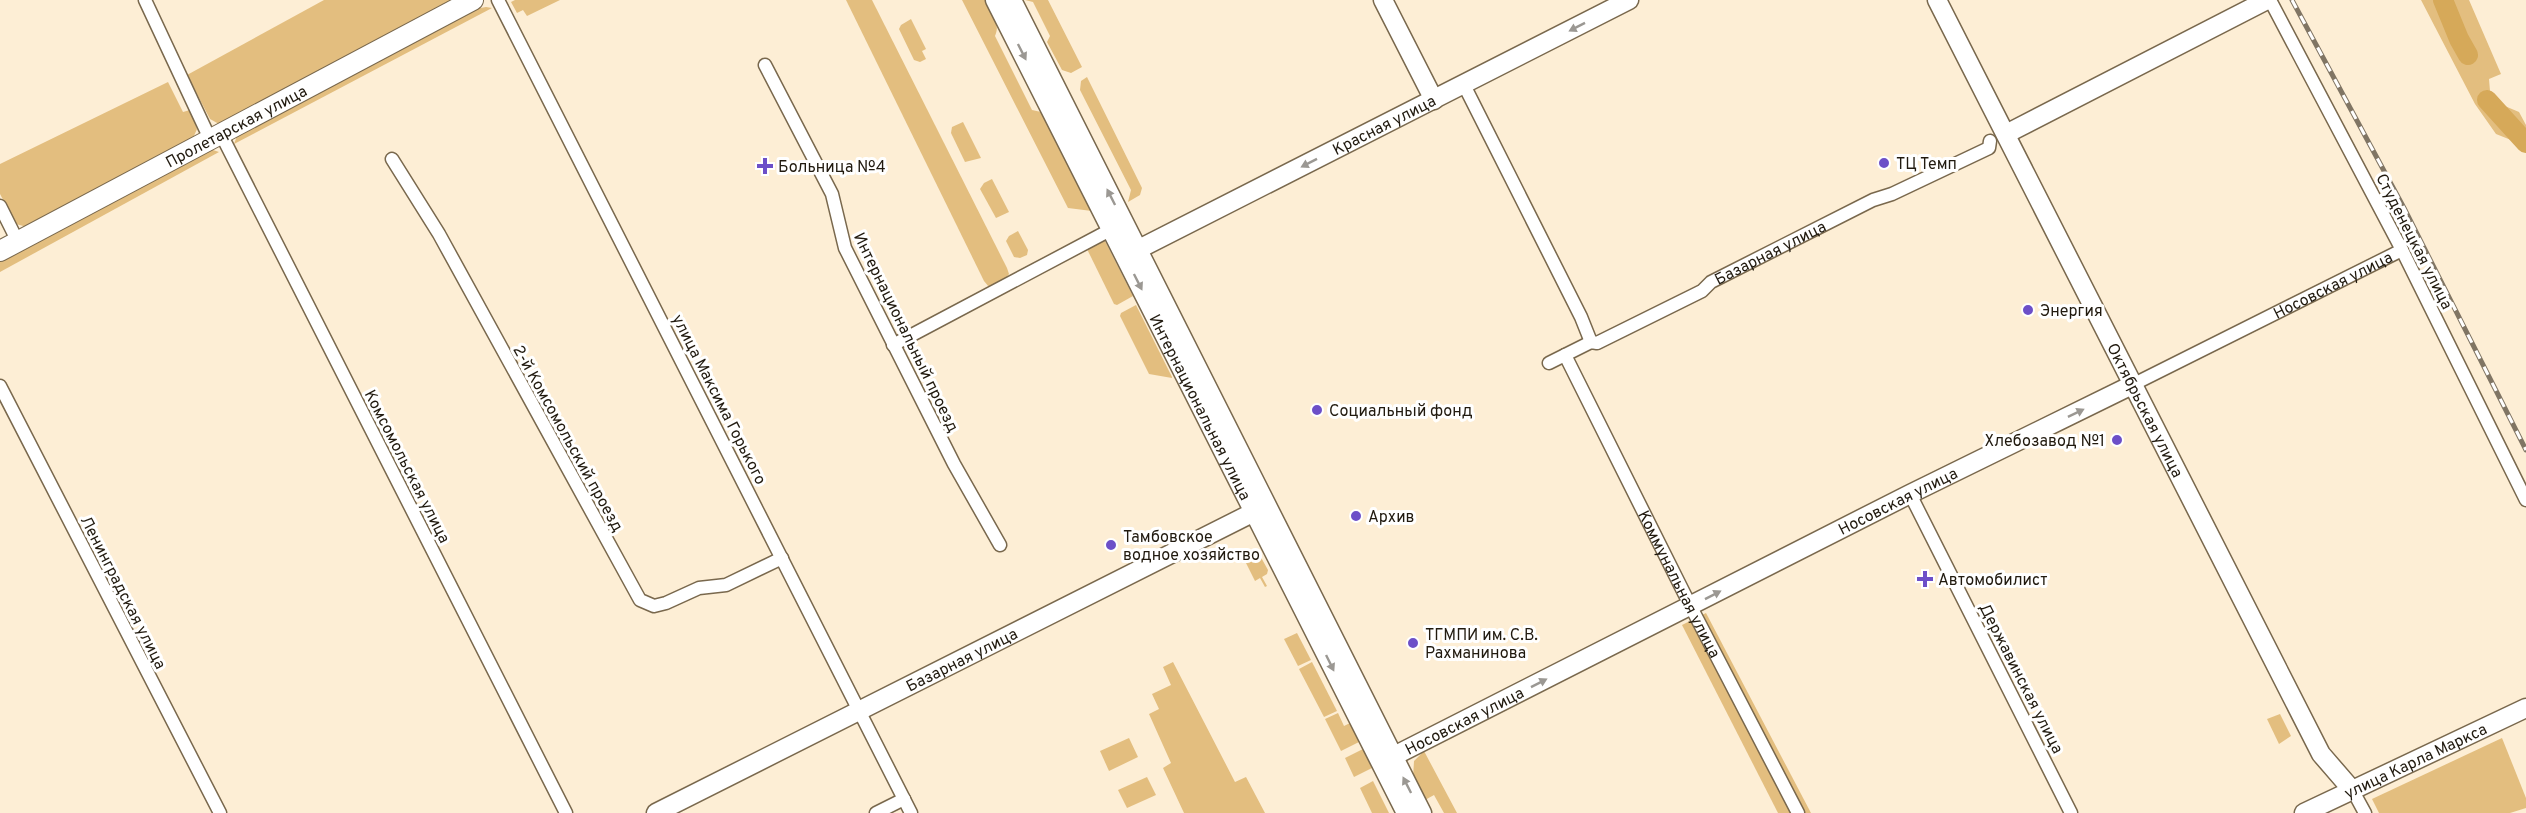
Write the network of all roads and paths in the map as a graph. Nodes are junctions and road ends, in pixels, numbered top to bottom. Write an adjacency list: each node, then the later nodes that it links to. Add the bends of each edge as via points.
1 (146, 0): 13 (street, Комсомольская улица)
2 (473, 0): 13 (main road, Пролетарская улица)
3 (498, 0): 32 (street, улица Максима Горького)
4 (995, 0): 17 (main road, Интернациональная улица, one-way to 17)
5 (1012, 0): 21 (main road, Интернациональная улица, one-way to 5)
6 (1383, 0): 12 (main road)
7 (1629, 0): 11 (main road, Красная улица, one-way to 11)
8 (1937, 0): 14 (main road, Октябрьская улица)
9 (2269, 0): 14 (main road, Базарная улица); 19 (street, Студенецкая улица)
10 (765, 64): 23 (street, Интернациональный проезд, via 832,194 845,248)
11 (1464, 85): 12 (main road, Красная улица); 22 (street)
12 (1434, 100): 21 (main road, Красная улица, one-way to 21)
13 (215, 136): 18 (main road, Пролетарская улица); 40 (street, Комсомольская улица)
14 (1998, 137): 22 (street, Базарная улица, via 1989,148 1873,200 1711,282 1702,291 1597,343); 26 (main road, Октябрьская улица)
15 (392, 159): 32 (street, 2-й Комсомольский проезд, via 439,234 640,600 654,606 666,603 699,588 726,585)
16 (0, 206): 18 (street)
17 (1112, 230): 21 (main road, Интернациональная улица); 23 (street)
18 (18, 242): 20 (main road, Пролетарская улица)
19 (2402, 250): 26 (street, Носовская улица); 29 (street, Студенецкая улица)
20 (0, 251)
21 (1131, 253): 30 (main road, Интернациональная улица)
22 (1591, 342): 24 (street, Базарная улица)
23 (893, 345): 31 (street, Интернациональный проезд)
24 (1565, 355): 25 (street, Базарная улица); 33 (street, Коммунальная улица)
25 (1549, 363)
26 (2134, 384): 28 (main road, Носовская улица, one-way to 26); 37 (main road, Октябрьская улица, via 2321,754)
27 (0, 386): 39 (street, Ленинградская улица)
28 (1911, 494): 33 (main road, Носовская улица, one-way to 28); 47 (street, Державинская улица)
29 (2526, 500)
30 (1260, 509): 35 (main road, Базарная улица); 36 (main road, Интернациональная улица)
31 (1000, 545)
32 (782, 558): 35 (street, улица Максима Горького)
33 (1691, 607): 36 (main road, Носовская улица, one-way to 33); 46 (street, Коммунальная улица)
34 (2526, 708): 37 (main road, улица Карла Маркса)
35 (860, 712): 38 (street, улица Максима Горького); 41 (main road, Базарная улица)
36 (1387, 760): 44 (main road, Интернациональная улица); 45 (main road, Интернациональная улица, one-way to 36)
37 (2353, 791): 48 (main road, улица Карла Маркса); 49 (street, Октябрьская улица)
38 (904, 799): 42 (street); 43 (street, улица Максима Горького)
39 (220, 813)
40 (566, 813)
41 (656, 813)
42 (876, 813)
43 (911, 813)
44 (1406, 813)
45 (1422, 813)
46 (1798, 813)
47 (2072, 813)
48 (2304, 813)
49 (2364, 813)

